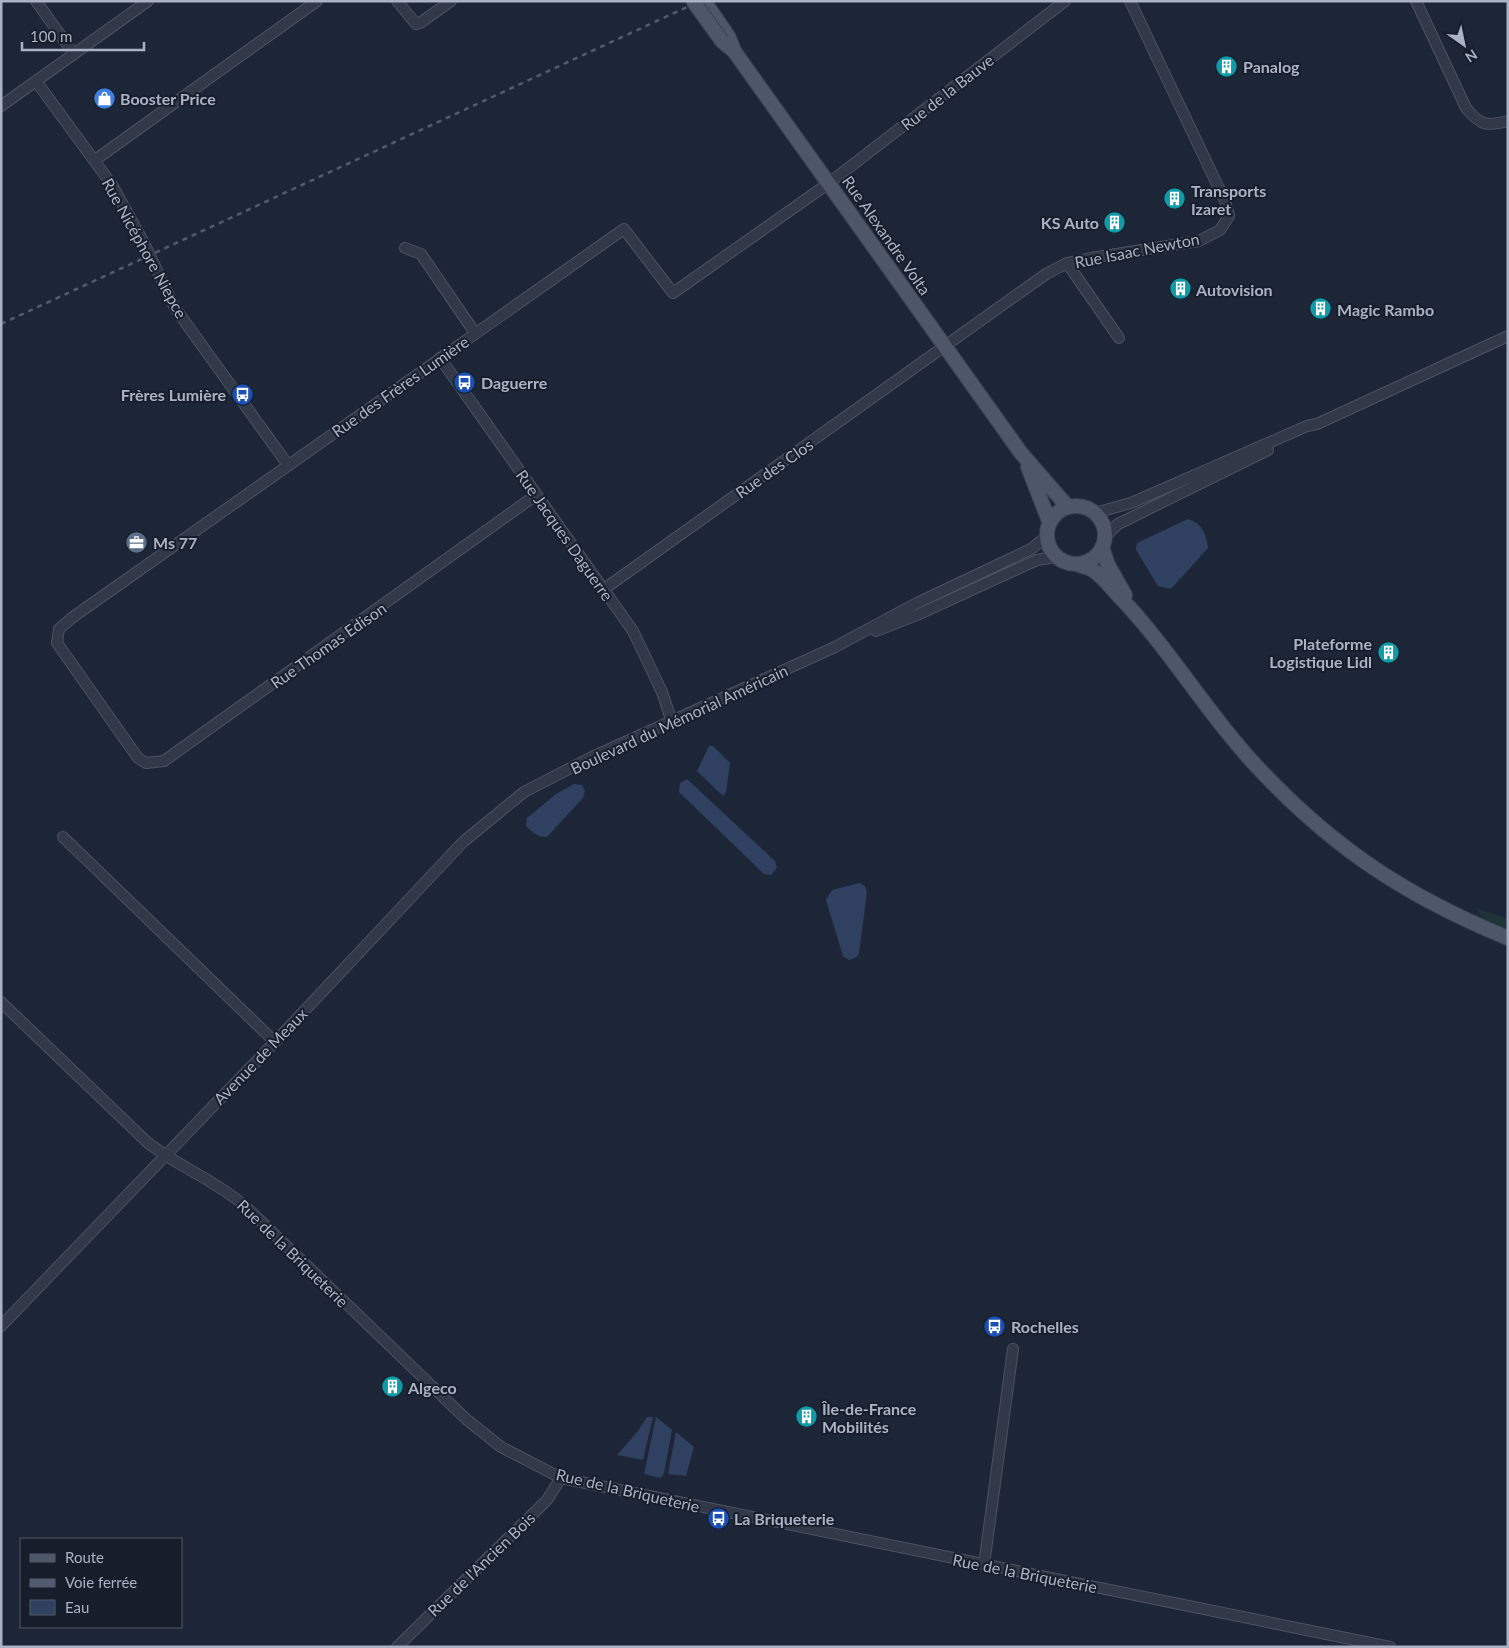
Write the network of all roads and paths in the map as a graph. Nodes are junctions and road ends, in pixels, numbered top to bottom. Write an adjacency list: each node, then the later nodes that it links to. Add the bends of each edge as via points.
1 (36, 1): 12 (street)
2 (148, 1): 12 (street)
3 (317, 1): 16 (street)
4 (397, 1): 5 (street, via 416,24)
5 (451, 1)
6 (693, 1): 11 (main road, bridge)
7 (704, 1): 11 (main road)
8 (1065, 1): 17 (street, Rue de la Bauve)
9 (1130, 1): 19 (street, Rue Isaac Newton, via 1225,201 1229,216 1220,230 1199,241)
10 (1416, 1): 15 (street, via 1466,108 1478,122 1490,125)
11 (725, 39): 17 (main road, Rue Alexandre Volta)
12 (74, 54): 13 (street)
13 (36, 82): 14 (street); 16 (street, Rue Nicéphore Niepce)
14 (1, 106)
15 (1508, 121)
16 (95, 160): 27 (street, Rue Nicéphore Niepce, bridge, via 130,215 175,308)
17 (829, 183): 20 (street, Rue des Frères Lumière, via 673,294 624,229); 23 (main road, Rue Alexandre Volta)
18 (405, 248): 20 (street, via 420,254)
19 (1067, 264): 22 (street); 23 (street, Rue Isaac Newton, via 1046,274)
20 (475, 333): 24 (street, Rue des Frères Lumière)
21 (1508, 336): 25 (street)
22 (1118, 338)
23 (944, 347): 26 (main road, Rue Alexandre Volta); 36 (street, Rue des Clos)
24 (440, 358): 27 (street, Rue des Frères Lumière); 28 (street, Rue Jacques Daguerre)
25 (1317, 424): 30 (street, via 1131,503); 33 (street, via 1118,524)
26 (1021, 453): 29 (main road, Rue Alexandre Volta); 31 (main road, Rue Alexandre Volta)
27 (288, 465): 40 (street, Rue des Frères Lumière, via 59,629 57,643)
28 (536, 495): 36 (street, Rue Jacques Daguerre); 40 (street, Rue Thomas Edison, via 164,760 146,763)
29 (1068, 506): 30 (main road, via 1082,506); 31 (main road)
30 (1095, 513): 33 (main road, via 1104,528)
31 (1050, 521): 32 (main road)
32 (1046, 537): 34 (main road); 38 (street, via 1031,549 915,604)
33 (1104, 542): 35 (main road, via 1092,560); 37 (main road, via 1108,565)
34 (1056, 557): 35 (main road); 38 (street, via 1037,560 917,615)
35 (1077, 564): 37 (main road, via 1100,575)
36 (604, 589): 39 (street, Rue Jacques Daguerre, via 633,631 662,692)
37 (1135, 613): 43 (main road, via 1234,741 1260,771 1319,827 1382,875 1420,898)
38 (835, 647): 39 (street, Boulevard du Mémorial Américain)
39 (672, 722): 41 (street, Boulevard du Mémorial Américain, via 592,757)
40 (121, 736)
41 (524, 792): 45 (street, Avenue de Meaux, via 463,842)
42 (63, 837): 45 (street)
43 (1508, 938)
44 (1, 1002): 46 (street, Rue de la Briqueterie)
45 (275, 1042): 46 (street, Avenue de Meaux)
46 (165, 1156): 47 (street, Avenue de Meaux); 49 (street, Rue de la Briqueterie, via 231,1194 245,1206 466,1419 501,1447)
47 (1, 1326)
48 (1013, 1349): 50 (street)
49 (561, 1478): 50 (street, Rue de la Briqueterie); 51 (street, Rue de l'Ancien Bois, via 547,1500)
50 (984, 1566): 52 (street, Rue de la Briqueterie)
51 (397, 1647)
52 (1390, 1647)

